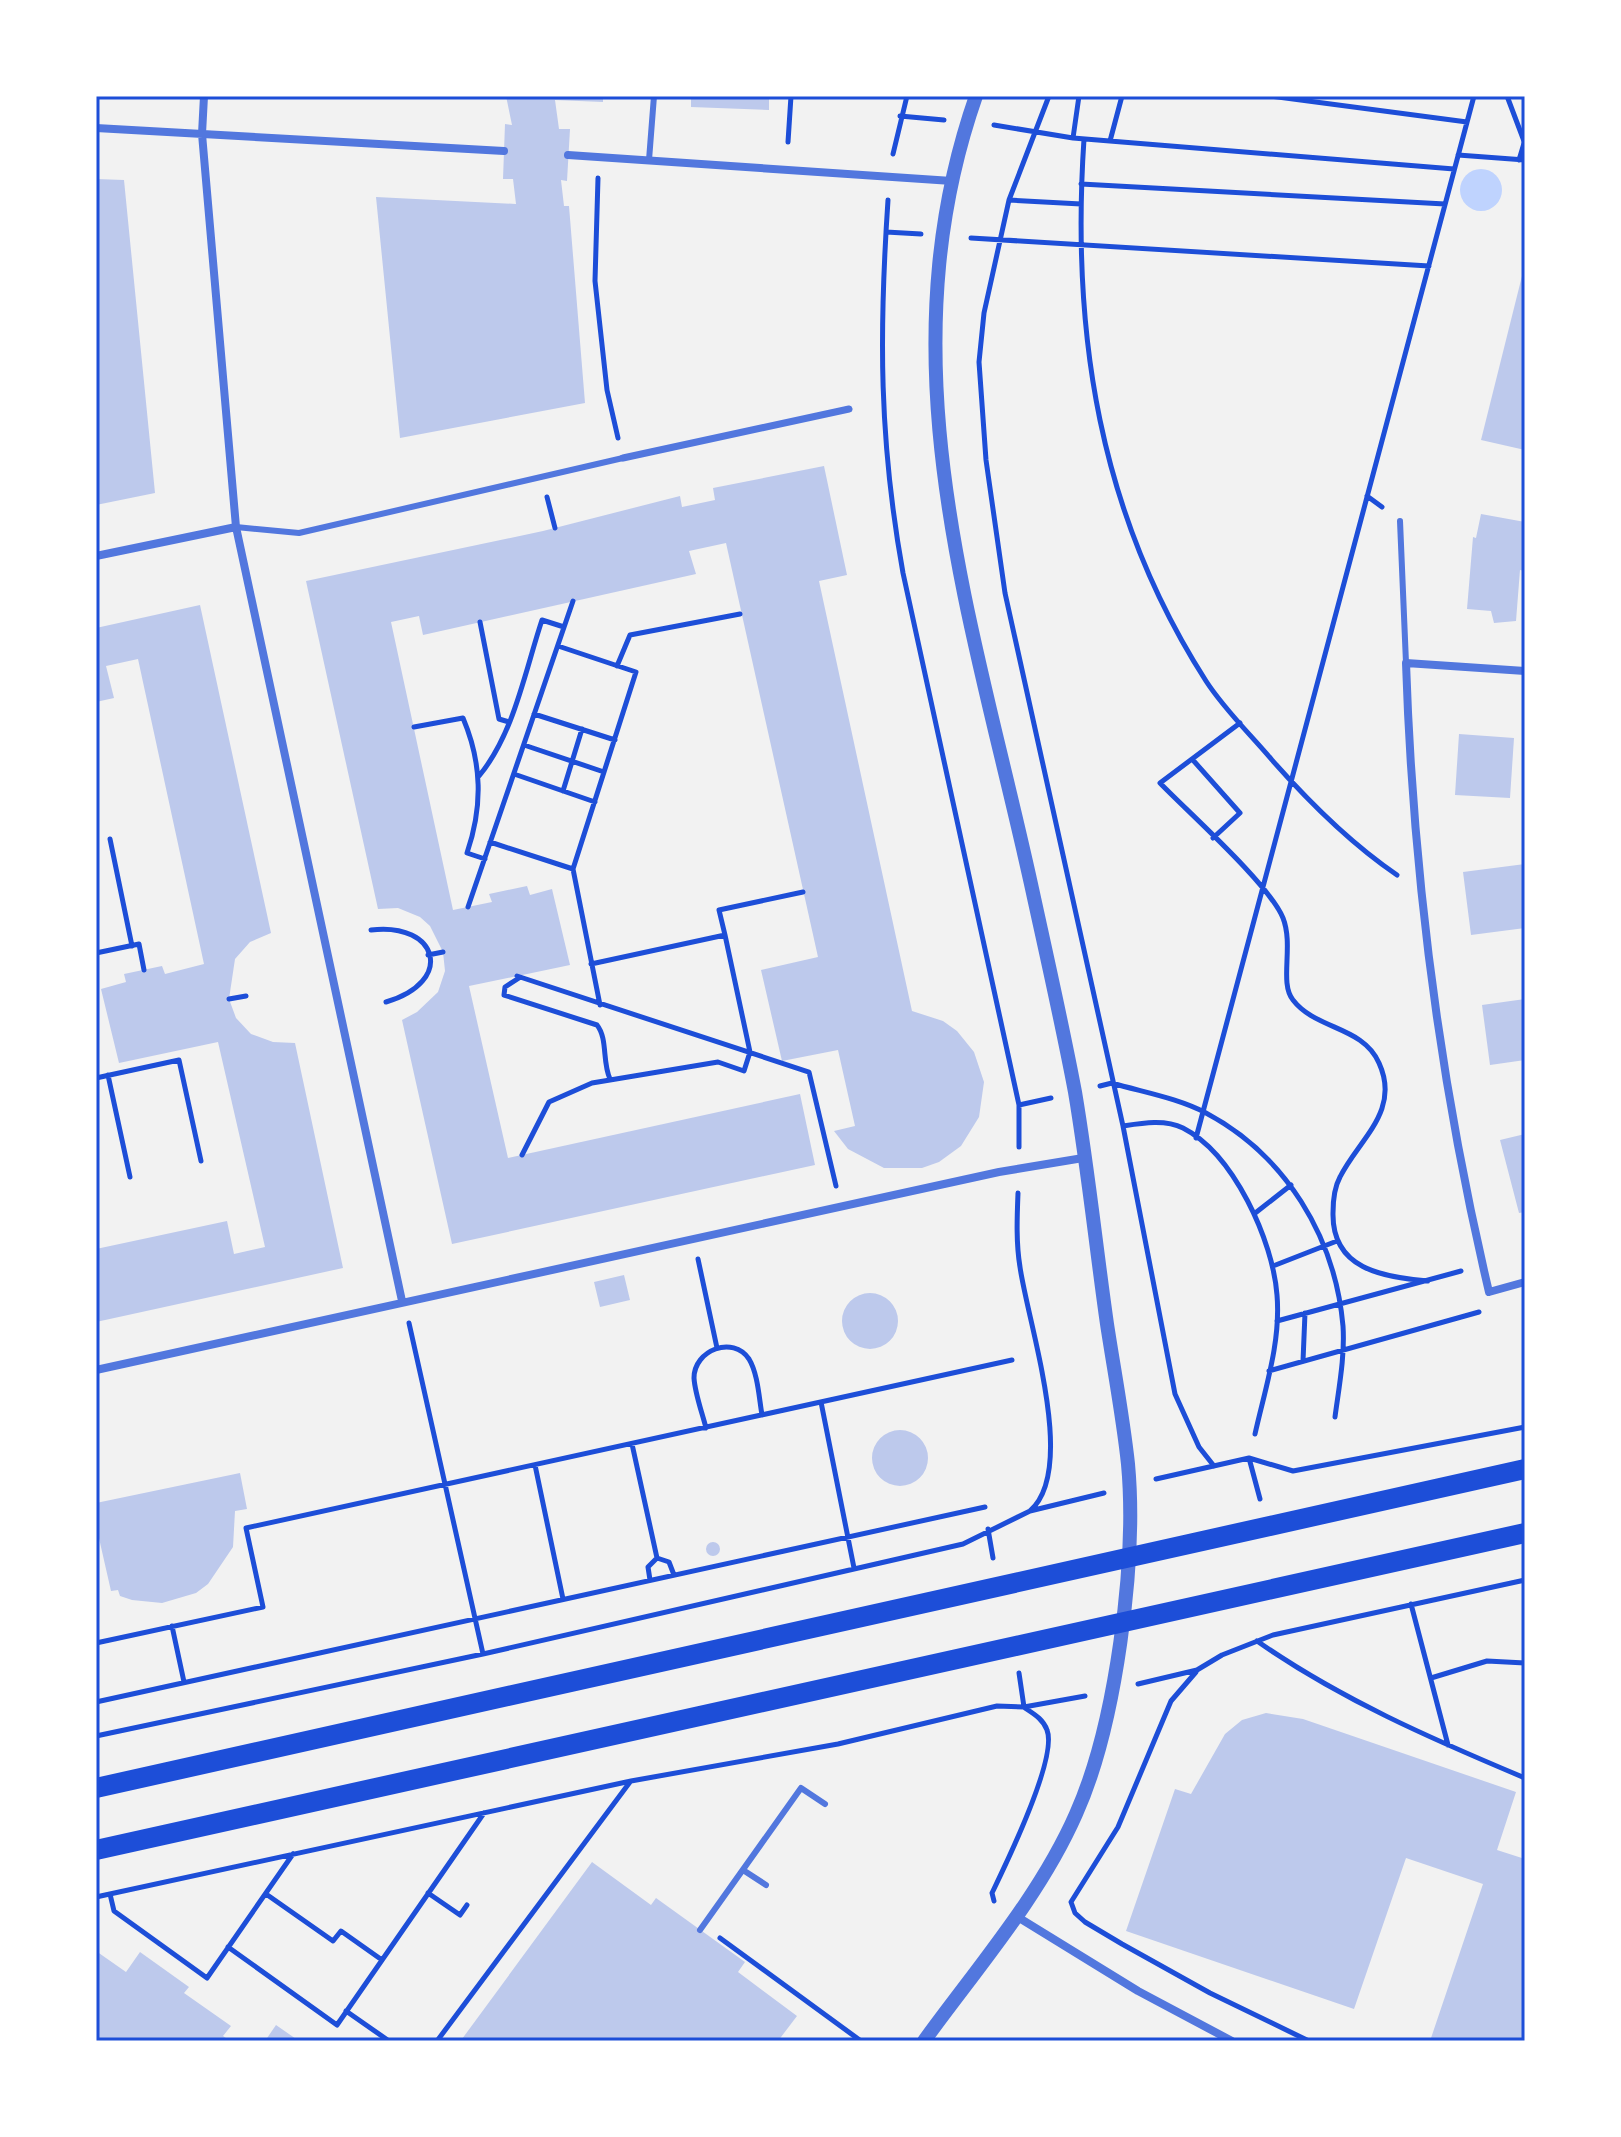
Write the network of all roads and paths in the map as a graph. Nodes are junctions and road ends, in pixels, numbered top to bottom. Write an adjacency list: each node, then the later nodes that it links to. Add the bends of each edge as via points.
1 (204, 96): 15 (street)
2 (654, 96): 26 (lane)
3 (791, 96): 20 (path)
4 (907, 96): 22 (path)
5 (976, 96): 29 (street)
6 (1049, 96): 14 (path)
7 (1079, 96): 16 (path)
8 (1122, 96): 19 (path)
9 (1270, 96): 12 (path)
10 (1474, 96): 12 (path)
11 (1507, 96): 18 (path)
12 (1467, 122): 24 (path)
13 (96, 128): 15 (street)
14 (1034, 133): 16 (path); 31 (path)
15 (202, 134): 21 (street); 41 (street)
16 (1073, 138): 17 (path)
17 (1084, 139): 19 (path); 30 (path)
18 (1525, 140): 27 (path)
19 (1110, 141): 28 (path)
20 (788, 142)
21 (504, 151)
22 (893, 153)
23 (568, 155): 25 (street)
24 (1458, 155): 27 (path); 28 (path)
25 (599, 157): 26 (street); 39 (path, via 595,281 607,390)
26 (649, 160): 29 (street)
27 (1522, 160)
28 (1454, 169): 34 (path)
29 (952, 181): 99 (street, via 934,359 945,496 1075,1092)
30 (1081, 184): 33 (path); 34 (path)
31 (1009, 200): 33 (path); 35 (path)
32 (888, 201): 94 (path, via 880,370 892,512)
33 (1081, 204): 36 (path)
34 (1445, 204): 37 (path)
35 (998, 240): 36 (path); 91 (path, via 979,362 992,510 1005,593)
36 (1081, 245): 37 (path); 53 (path, via 1080,293 1095,404 1129,524 1206,682)
37 (1429, 266): 63 (path)
38 (849, 409): 39 (street)
39 (623, 458): 41 (lane, via 299,533)
40 (1400, 521): 48 (lane)
41 (236, 527): 42 (street); 114 (street)
42 (96, 556)
43 (573, 601): 46 (path)
44 (740, 614): 49 (path, via 630,635)
45 (480, 622): 52 (path, via 499,719)
46 (564, 627): 47 (path); 52 (path, via 542,620)
47 (558, 646): 49 (path); 51 (path)
48 (1406, 663): 50 (street); 73 (street, via 1410,777)
49 (617, 666): 56 (path, via 636,672)
50 (1525, 671)
51 (534, 714): 55 (path); 57 (path)
52 (509, 722): 62 (path)
53 (1240, 723): 58 (path); 63 (path)
54 (414, 727): 62 (path, via 463,718)
55 (582, 729): 56 (path); 59 (path)
56 (615, 740): 60 (path)
57 (524, 745): 59 (path); 61 (path)
58 (1192, 759): 66 (path, via 1240,813); 66 (path, via 1160,783)
59 (573, 762): 60 (path); 64 (path)
60 (604, 772): 65 (path)
61 (514, 774): 64 (path); 68 (path)
62 (479, 776): 69 (path, via 477,821 467,853)
63 (1291, 781): 71 (path); 73 (path, via 1362,850)
64 (563, 791): 65 (path)
65 (595, 802): 70 (path)
66 (1213, 838): 71 (path)
67 (110, 839): 77 (path)
68 (490, 842): 69 (path); 70 (path)
69 (485, 859): 74 (path)
70 (573, 869): 81 (path)
71 (1262, 889): 95 (path); 107 (path, via 1282,915 1288,935 1290,996 1308,1014 1361,1040 1383,1074 1382,1113 1335,1192)
72 (803, 892): 76 (path, via 719,910)
73 (1424, 892): 109 (street, via 1447,1095)
74 (468, 907)
75 (371, 930): 80 (path, via 407,930 417,935)
76 (725, 935): 81 (path); 87 (path)
77 (132, 946): 79 (path); 82 (path, via 139,944)
78 (443, 952): 80 (path)
79 (96, 953)
80 (428, 955): 85 (path, via 422,986)
81 (591, 964): 86 (path)
82 (144, 970)
83 (246, 996): 84 (path)
84 (229, 999)
85 (386, 1002)
86 (601, 1006): 87 (path); 90 (path, via 518,977 505,987 504,995 597,1025)
87 (750, 1052): 90 (path, via 744,1071 718,1062); 104 (path, via 809,1072)
88 (108, 1075): 89 (path); 100 (path, via 179,1060); 102 (path)
89 (96, 1078)
90 (610, 1079): 98 (path, via 549,1102)
91 (1112, 1083): 92 (path); 95 (path); 96 (path)
92 (1100, 1086)
93 (1041, 1100): 94 (path)
94 (1019, 1105): 101 (path)
95 (1203, 1111): 97 (path); 103 (path, via 1249,1142)
96 (1123, 1126): 97 (path, via 1151,1122 1182,1128); 134 (path, via 1175,1394 1199,1447)
97 (1196, 1138): 105 (path, via 1219,1158)
98 (522, 1155)
99 (1083, 1158): 101 (street); 144 (street, via 1127,1462)
100 (201, 1161)
101 (1018, 1168): 104 (street); 140 (path, via 1020,1268 1051,1449 1043,1496 1030,1511)
102 (130, 1177)
103 (1291, 1185): 105 (path); 108 (path)
104 (841, 1207): 106 (street)
105 (1254, 1214): 110 (path)
106 (694, 1239): 114 (street); 119 (path)
107 (1337, 1241): 108 (path); 111 (path, via 1346,1256 1371,1272)
108 (1324, 1245): 110 (path); 115 (path)
109 (1483, 1265): 111 (path); 113 (street)
110 (1273, 1266): 118 (path)
111 (1428, 1281): 115 (path)
112 (1525, 1282): 113 (street)
113 (1489, 1292): 120 (path, via 1481,1311)
114 (402, 1301): 123 (street)
115 (1340, 1304): 116 (path); 120 (path)
116 (1305, 1313): 118 (path); 122 (path)
117 (408, 1318): 137 (path)
118 (1277, 1321): 124 (path)
119 (717, 1348): 126 (path, via 736,1350 749,1360); 129 (path, via 705,1354 695,1373)
120 (1343, 1350): 122 (path); 127 (path)
121 (1012, 1360): 125 (path)
122 (1303, 1361): 124 (path)
123 (96, 1370)
124 (1269, 1371): 130 (path)
125 (821, 1402): 126 (path); 142 (path)
126 (762, 1415): 129 (path)
127 (1335, 1417)
128 (1525, 1427): 132 (path, via 1293,1471)
129 (706, 1428): 131 (path)
130 (1255, 1434)
131 (632, 1444): 133 (path); 145 (path)
132 (1249, 1458): 134 (path); 138 (path)
133 (535, 1465): 137 (path); 150 (path)
134 (1214, 1466): 136 (path)
135 (1525, 1469): 144 (main road)
136 (1188, 1471)
137 (445, 1484): 152 (path); 154 (path, via 246,1528 263,1607)
138 (1258, 1489)
139 (985, 1507): 142 (path)
140 (988, 1529): 143 (path); 146 (path, via 963,1544)
141 (1525, 1533): 153 (main road)
142 (848, 1537): 146 (path); 147 (path)
143 (991, 1545)
144 (1129, 1556): 153 (street); 170 (main road)
145 (657, 1558): 147 (path, via 667,1560); 148 (path, via 648,1567)
146 (854, 1568): 157 (path)
147 (674, 1575): 148 (path)
148 (650, 1580): 150 (path)
149 (1525, 1580): 151 (path)
150 (563, 1599): 152 (path)
151 (1411, 1604): 155 (path); 160 (path)
152 (474, 1619): 157 (path); 162 (path)
153 (1121, 1624): 173 (main road); 183 (street, via 1100,1744 1085,1790 1076,1815)
154 (172, 1626): 156 (path); 162 (path)
155 (1256, 1641): 159 (path); 167 (path, via 1307,1676)
156 (96, 1643)
157 (483, 1654): 166 (path)
158 (1525, 1663): 160 (path, via 1487,1661)
159 (1197, 1670): 161 (path); 193 (path, via 1171,1701 1118,1827 1071,1902 1085,1922 1210,1993)
160 (1431, 1678): 167 (path)
161 (1160, 1679)
162 (184, 1682): 164 (path)
163 (1064, 1701): 165 (path)
164 (96, 1702)
165 (1024, 1707): 169 (path, via 997,1706 789,1754); 178 (path, via 1043,1722 1049,1742 1024,1822)
166 (96, 1736)
167 (1448, 1745): 168 (path)
168 (1525, 1778)
169 (631, 1781): 172 (path); 189 (path)
170 (96, 1788)
171 (825, 1804): 175 (lane, via 801,1788)
172 (485, 1812): 174 (path); 177 (path)
173 (96, 1850)
174 (294, 1853): 179 (path); 180 (path)
175 (743, 1870): 176 (lane); 184 (lane)
176 (766, 1885)
177 (428, 1893): 182 (path, via 460,1915); 186 (path)
178 (992, 1893)
179 (110, 1894): 181 (path); 185 (path, via 114,1911 207,1978)
180 (266, 1894): 185 (path); 186 (path, via 333,1941 341,1931)
181 (96, 1897)
182 (467, 1905)
183 (1016, 1916): 191 (street); 192 (street)
184 (702, 1928): 190 (path)
185 (228, 1947): 187 (path, via 337,2025)
186 (382, 1960): 187 (path)
187 (346, 2011): 188 (path)
188 (389, 2041)
189 (437, 2041)
190 (861, 2041)
191 (924, 2041)
192 (1232, 2041)
193 (1309, 2041)

